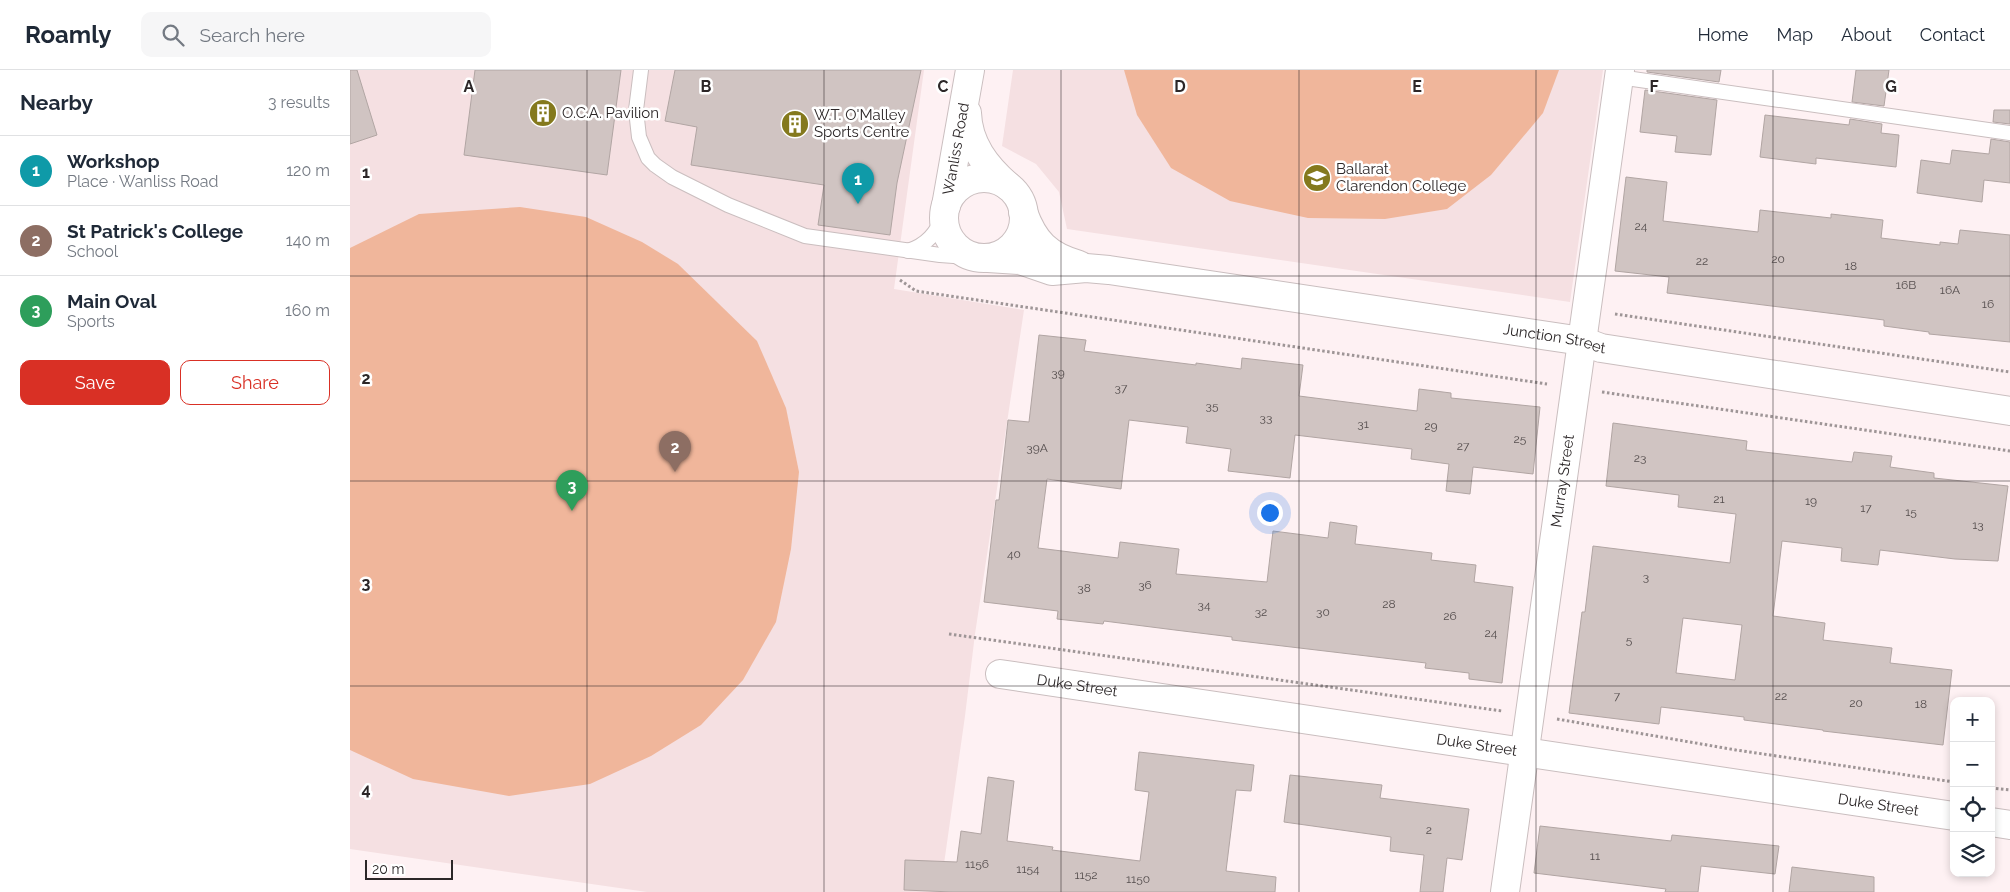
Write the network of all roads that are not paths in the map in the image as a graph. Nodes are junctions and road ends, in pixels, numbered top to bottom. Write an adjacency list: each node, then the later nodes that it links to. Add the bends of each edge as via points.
1 (641, 70): 8 (lane, via 636,110 639,137 648,158 664,172 707,195 805,236)
2 (1619, 73): 4 (lane); 11 (street, Murray Street)
3 (969, 80): 5 (street, Wanliss Road, via 966,115 973,142 987,164); 7 (street, Wanliss Road)
4 (2010, 133)
5 (1009, 187): 6 (street); 7 (street, via 996,180 974,180 956,190)
6 (1023, 212): 9 (street, via 1023,226 1014,245 1002,254); 10 (street, Junction Street, via 1032,234 1048,252)
7 (945, 213): 8 (lane, via 936,232 923,245 908,251); 9 (street, via 946,232 954,245 966,254)
8 (900, 250): 9 (lane)
9 (985, 258): 10 (street, Junction Street, via 1020,260 1052,271)
10 (1097, 269): 11 (street, Junction Street)
11 (1582, 341): 12 (street, Junction Street, via 1602,348); 14 (street, Murray Street)
12 (2010, 411)
13 (1000, 674): 14 (street, Duke Street)
14 (1525, 751): 15 (street, Duke Street); 18 (street, Murray Street)
15 (1950, 815)
16 (1995, 823): 17 (street)
17 (2010, 825)
18 (1505, 892)

